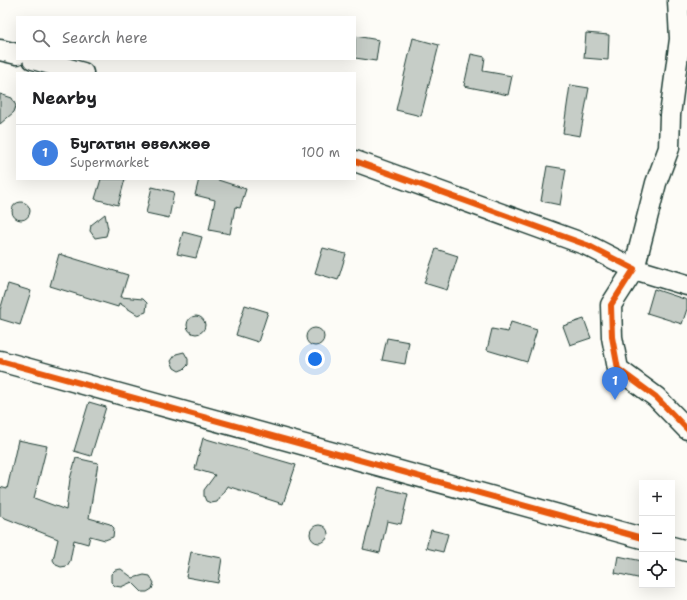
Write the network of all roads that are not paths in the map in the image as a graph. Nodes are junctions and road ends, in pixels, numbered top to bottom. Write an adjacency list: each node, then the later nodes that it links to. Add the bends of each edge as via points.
1 (680, 1): 7 (street, via 680,39 670,115)
2 (0, 50): 3 (street)
3 (16, 54)
4 (37, 60): 5 (street)
5 (79, 72)
6 (687, 139): 7 (street)
7 (669, 148): 9 (street, via 656,183)
8 (356, 160): 9 (street, via 587,245)
9 (634, 268): 10 (street); 12 (street, via 611,305 612,337 618,369 656,397)
10 (687, 285)
11 (0, 361): 13 (street)
12 (687, 429)
13 (639, 537)
14 (675, 548): 15 (street)
15 (687, 551)

